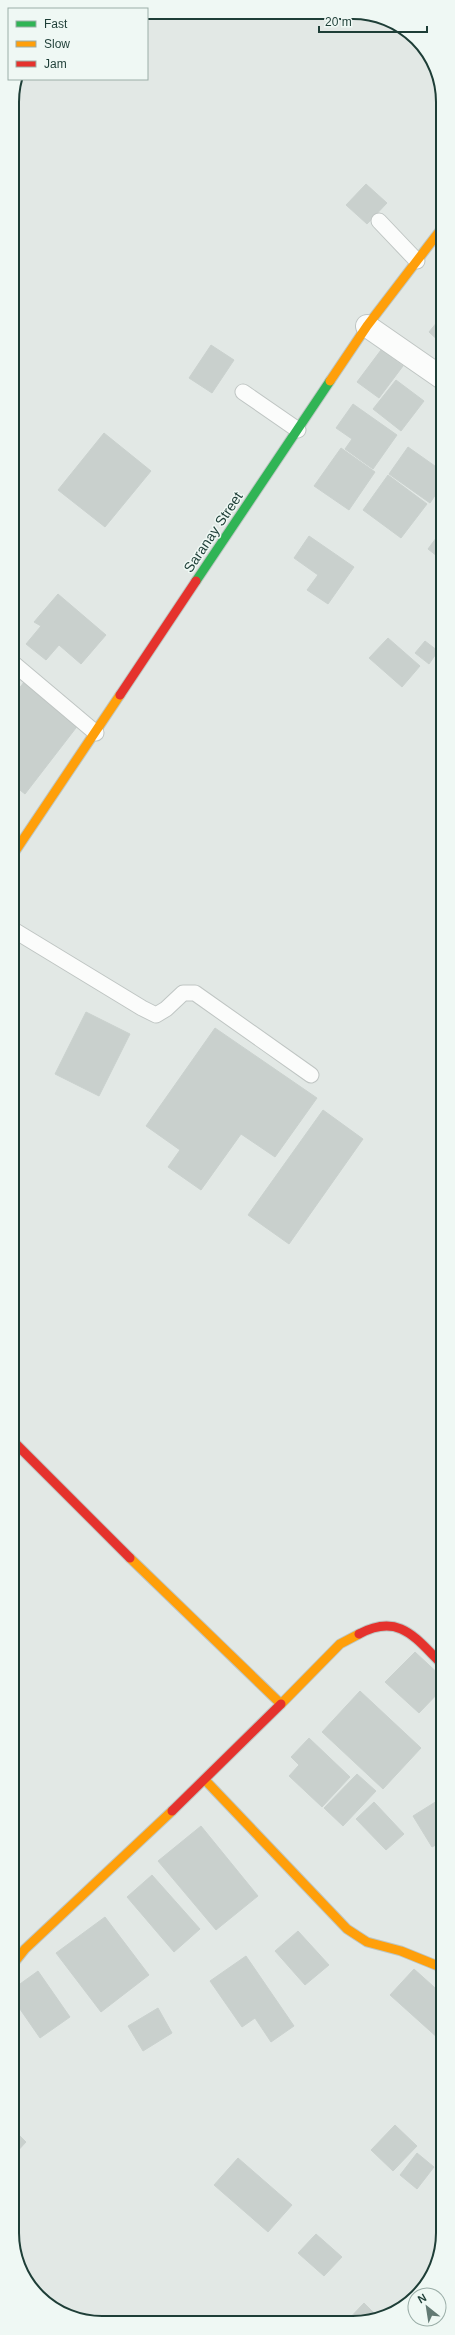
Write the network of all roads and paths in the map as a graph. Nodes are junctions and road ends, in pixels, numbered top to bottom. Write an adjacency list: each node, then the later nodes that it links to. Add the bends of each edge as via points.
1 (379, 220): 3 (lane)
2 (436, 236): 3 (street, Saranay Street)
3 (417, 261): 4 (street, Saranay Street)
4 (367, 326): 5 (street); 7 (street, Saranay Street)
5 (436, 374)
6 (243, 392): 7 (lane)
7 (298, 430): 9 (street, Saranay Street)
8 (19, 668): 9 (lane)
9 (96, 734): 10 (street, Saranay Street)
10 (19, 846)
11 (19, 933): 12 (lane, via 156,1015 183,993 195,993)
12 (311, 1075)
13 (19, 1448): 15 (street)
14 (436, 1658): 15 (street, via 405,1629 387,1625 363,1632 340,1644)
15 (281, 1704): 16 (street)
16 (205, 1780): 17 (street); 18 (street, via 347,1929 367,1942)
17 (19, 1956)
18 (436, 1964)

